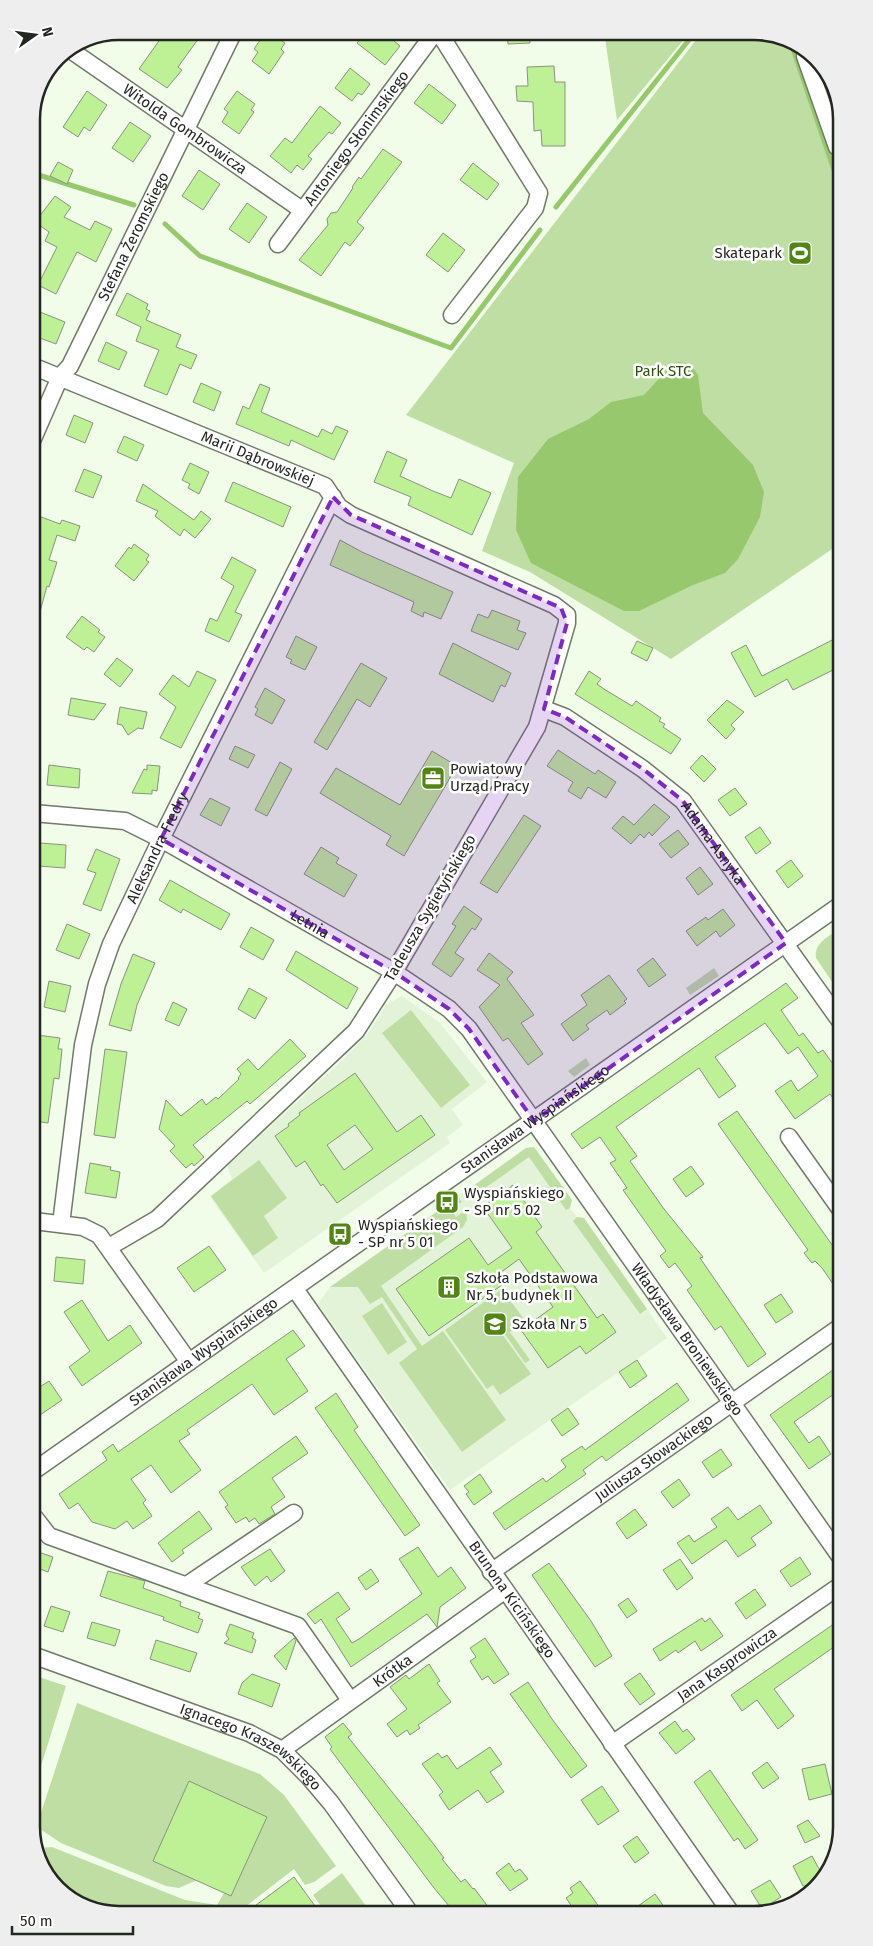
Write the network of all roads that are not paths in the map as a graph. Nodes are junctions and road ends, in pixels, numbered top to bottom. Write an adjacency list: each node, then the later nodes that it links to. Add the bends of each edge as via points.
1 (229, 40): 6 (street, Stefana Żeromskiego)
2 (430, 40): 8 (street, Antoniego Słonimskiego)
3 (443, 40): 10 (street, via 539,192 535,208)
4 (76, 54): 6 (street, Witolda Gombrowicza)
5 (806, 60): 7 (street)
6 (184, 130): 8 (street, Witolda Gombrowicza); 12 (street, Stefana Żeromskiego, via 70,366)
7 (833, 136)
8 (302, 210): 9 (street, Antoniego Słonimskiego)
9 (278, 244)
10 (452, 315)
11 (40, 369): 12 (street, Marii Dąbrowskiej)
12 (60, 377): 13 (street, Stefana Żeromskiego); 14 (street, Marii Dąbrowskiej, via 325,486)
13 (40, 423)
14 (333, 497): 15 (street, Marii Dąbrowskiej, via 339,507 351,515); 18 (street, Aleksandra Fredry)
15 (554, 605): 16 (street, Tadeusza Sygietyńskiego, via 567,614 567,622)
16 (544, 709): 20 (street, Adama Asnyka, via 565,718 604,743 658,779 683,801); 21 (street, Tadeusza Sygietyńskiego, via 537,727)
17 (40, 814): 18 (street, Letnia, via 125,821)
18 (161, 839): 21 (street, Letnia); 27 (street, Aleksandra Fredry, via 111,944 89,1014)
19 (833, 910): 20 (street, Stanisława Wyspiańskiego)
20 (786, 943): 22 (street, Adama Asnyka); 23 (street, Stanisława Wyspiańskiego)
21 (394, 972): 23 (street, Letnia, via 449,1009 469,1029); 28 (street, Tadeusza Sygietyńskiego, via 356,1031 157,1219)
22 (833, 1010)
23 (534, 1121): 29 (street, Stanisława Wyspiańskiego); 32 (street, Władysława Broniewskiego)
24 (790, 1136): 25 (street)
25 (833, 1199)
26 (40, 1222): 27 (street)
27 (61, 1224): 28 (street, via 83,1227 99,1235)
28 (109, 1247): 31 (street)
29 (295, 1289): 31 (street, Stanisława Wyspiańskiego); 37 (street, Brunona Kicińskiego)
30 (833, 1332): 32 (street, Juliusza Słowackiego)
31 (189, 1362): 33 (street, Stanisława Wyspiańskiego)
32 (731, 1404): 36 (street, Władysława Broniewskiego); 37 (street, Juliusza Słowackiego)
33 (40, 1466)
34 (294, 1513): 38 (street)
35 (40, 1525): 38 (street, via 48,1536)
36 (833, 1547)
37 (491, 1572): 39 (street, Brunona Kicińskiego)
38 (187, 1586): 42 (street, via 298,1626)
39 (504, 1591): 42 (street, Krótka); 43 (street, Brunona Kicińskiego)
40 (833, 1591): 43 (street, Jana Kasprowicza)
41 (40, 1657): 44 (street, Ignacego Kraszewskiego, via 249,1733)
42 (350, 1700): 44 (street, Krótka)
43 (612, 1744): 46 (street, Brunona Kicińskiego)
44 (282, 1750): 45 (street, Ignacego Kraszewskiego, via 331,1803)
45 (406, 1906)
46 (726, 1906)

